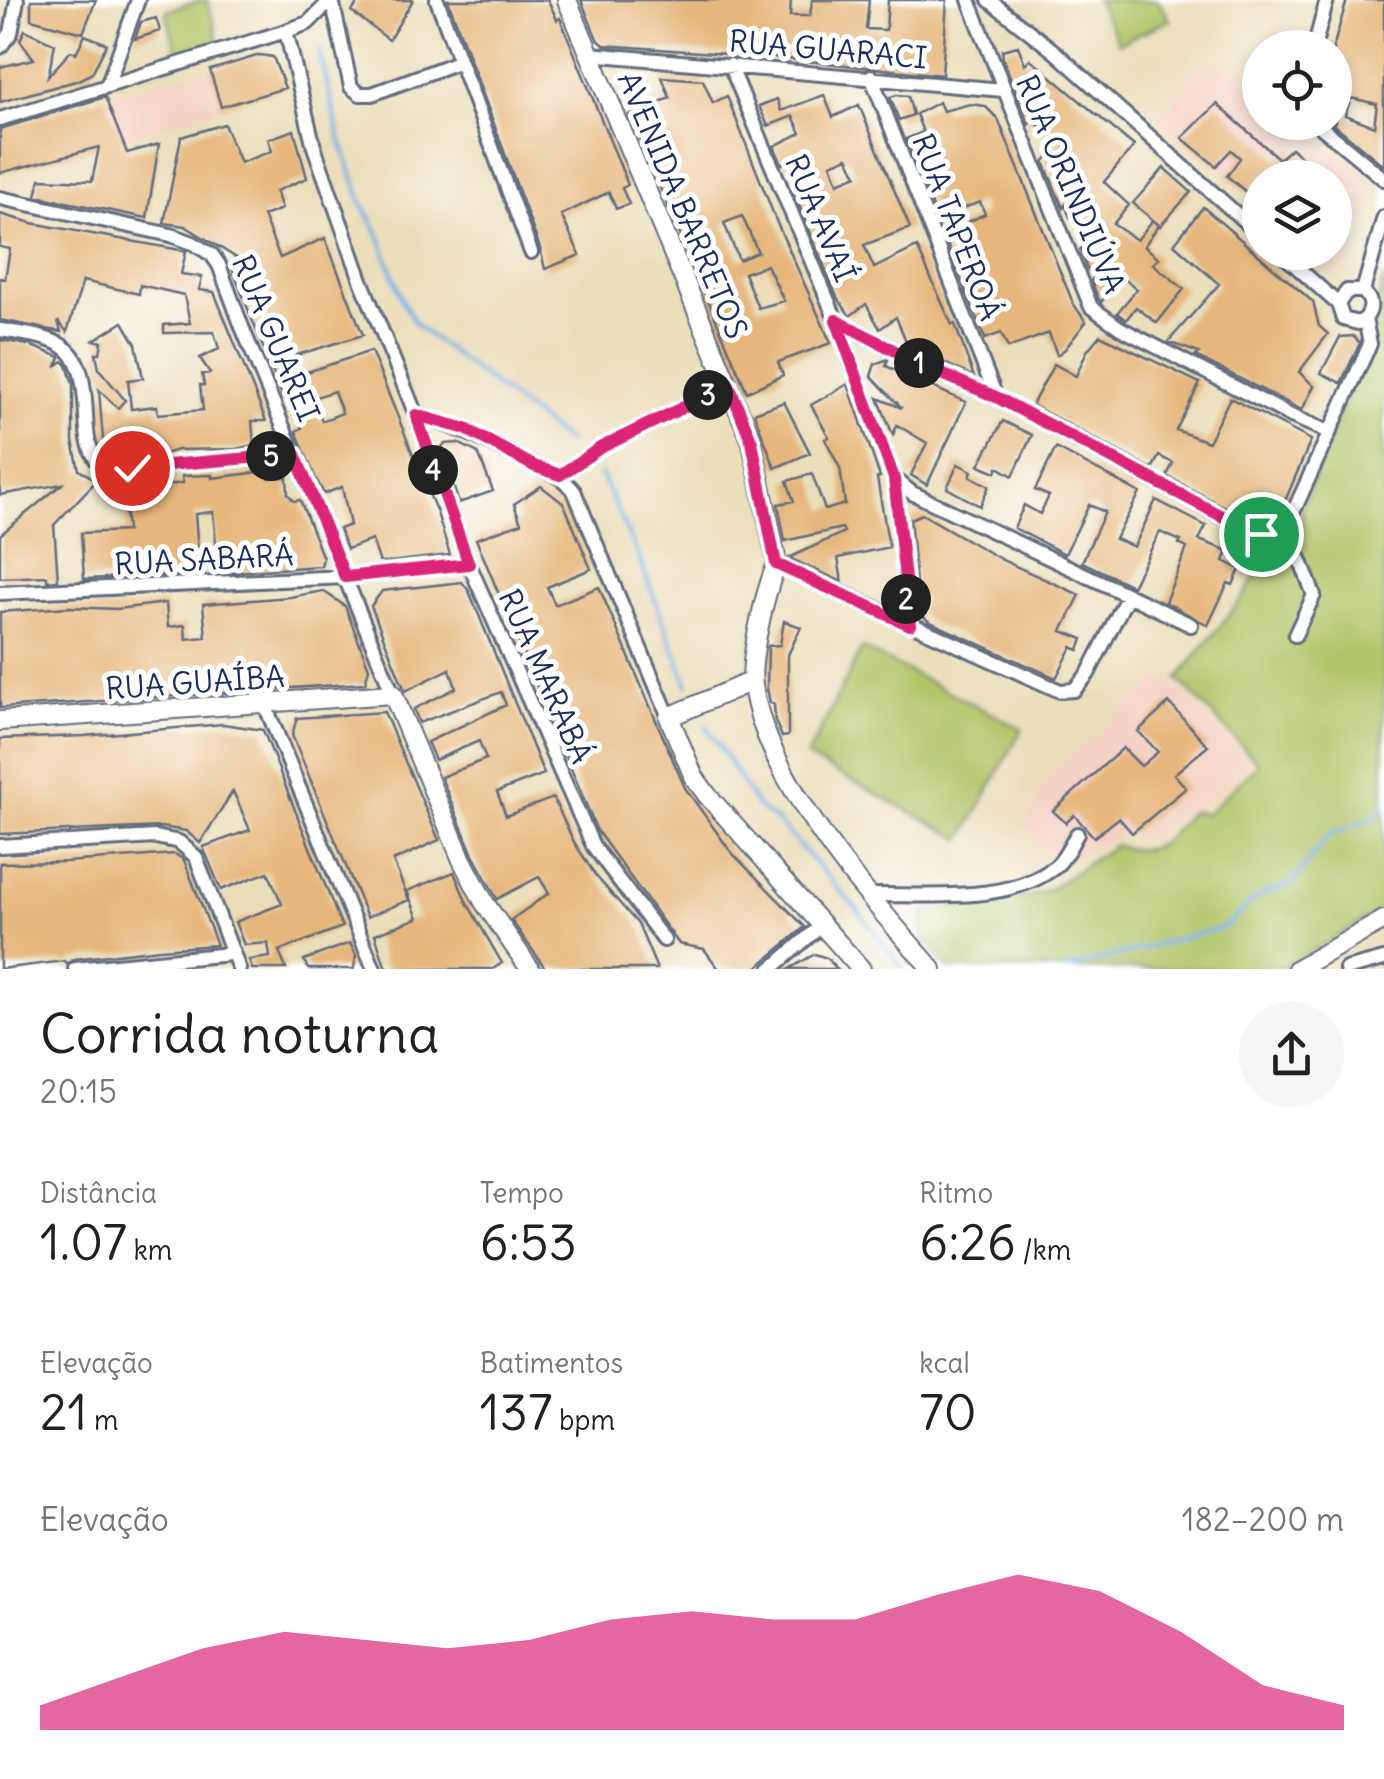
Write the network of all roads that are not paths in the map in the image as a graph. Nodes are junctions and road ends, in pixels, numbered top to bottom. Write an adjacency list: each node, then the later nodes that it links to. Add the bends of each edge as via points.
1 (16, 0): 11 (street, via 11,34)
2 (138, 0): 16 (street)
3 (331, 0): 10 (street, via 317,16); 13 (street, via 351,87 360,94)
4 (437, 0): 13 (street)
5 (567, 0): 12 (street, AVENIDA BARRETOS)
6 (969, 0): 17 (street, RUA ORINDIÚVA)
7 (989, 0): 23 (street)
8 (1328, 0): 9 (street)
9 (1319, 30)
10 (286, 31): 16 (street); 33 (street, RUA MARABÁ, via 314,146)
11 (0, 47)
12 (589, 54): 14 (street, RUA GUARACI); 31 (street, AVENIDA BARRETOS)
13 (458, 62): 24 (street)
14 (730, 66): 15 (street, RUA GUARACI); 29 (street, RUA AVAÍ)
15 (870, 76): 17 (street, RUA GUARACI); 32 (street, RUA TAPEROÁ)
16 (107, 86): 18 (street)
17 (1004, 90): 34 (street, RUA ORINDIÚVA, via 1091,307 1137,337)
18 (0, 119)
19 (1336, 140): 20 (street)
20 (1384, 179)
21 (0, 198): 35 (street, RUA GUAREI, via 171,235 212,254)
22 (1384, 217): 26 (street)
23 (1242, 219)
24 (531, 252)
25 (1300, 270): 27 (street)
26 (1363, 291): 27 (street, via 1347,291); 28 (street, via 1371,310)
27 (1338, 304): 28 (street, via 1343,319)
28 (1365, 319): 34 (street, via 1370,344)
29 (836, 320): 32 (street); 37 (street, RUA AVAÍ)
30 (0, 330): 35 (street, via 68,346 77,358 97,461 132,468)
31 (729, 385): 36 (street, via 600,448); 40 (street, AVENIDA BARRETOS, via 752,442)
32 (996, 397): 38 (street, via 1248,530)
33 (416, 415): 36 (street, via 466,429); 39 (street, RUA MARABÁ)
34 (1329, 432): 38 (street, via 1296,506)
35 (295, 454): 41 (street, RUA GUAREI)
36 (560, 475): 50 (street, via 574,491)
37 (894, 478): 43 (street, via 912,494); 44 (street, RUA AVAÍ)
38 (1276, 530): 46 (street, via 1300,559 1314,595)
39 (469, 564): 41 (street, RUA SABARÁ); 57 (street, RUA MARABÁ, via 593,846)
40 (776, 564): 44 (street); 47 (street, AVENIDA BARRETOS)
41 (345, 577): 42 (street, RUA SABARÁ); 48 (street, RUA GUAREI)
42 (0, 593)
43 (1128, 595): 44 (street, via 1074,690 1046,686); 45 (street)
44 (910, 625)
45 (1191, 625)
46 (1295, 635)
47 (752, 681): 50 (street); 54 (street, AVENIDA BARRETOS, via 780,769)
48 (393, 694): 49 (street, RUA GUAÍBA); 63 (street, RUA GUAREI, via 462,860)
49 (265, 705): 51 (street, RUA GUAÍBA); 62 (street)
50 (668, 717): 56 (street, via 707,796)
51 (0, 721)
52 (1078, 834): 54 (street, via 1058,866 1022,885 966,895)
53 (0, 846): 58 (street, via 179,842 196,857)
54 (871, 896): 66 (street, AVENIDA BARRETOS)
55 (1384, 920): 67 (street)
56 (821, 926): 64 (street); 65 (street)
57 (664, 940)
58 (230, 954): 60 (street); 61 (street)
59 (1384, 959): 68 (street)
60 (75, 969)
61 (239, 969)
62 (374, 969)
63 (530, 969)
64 (771, 969)
65 (862, 969)
66 (932, 969)
67 (1297, 969)
68 (1346, 969)

